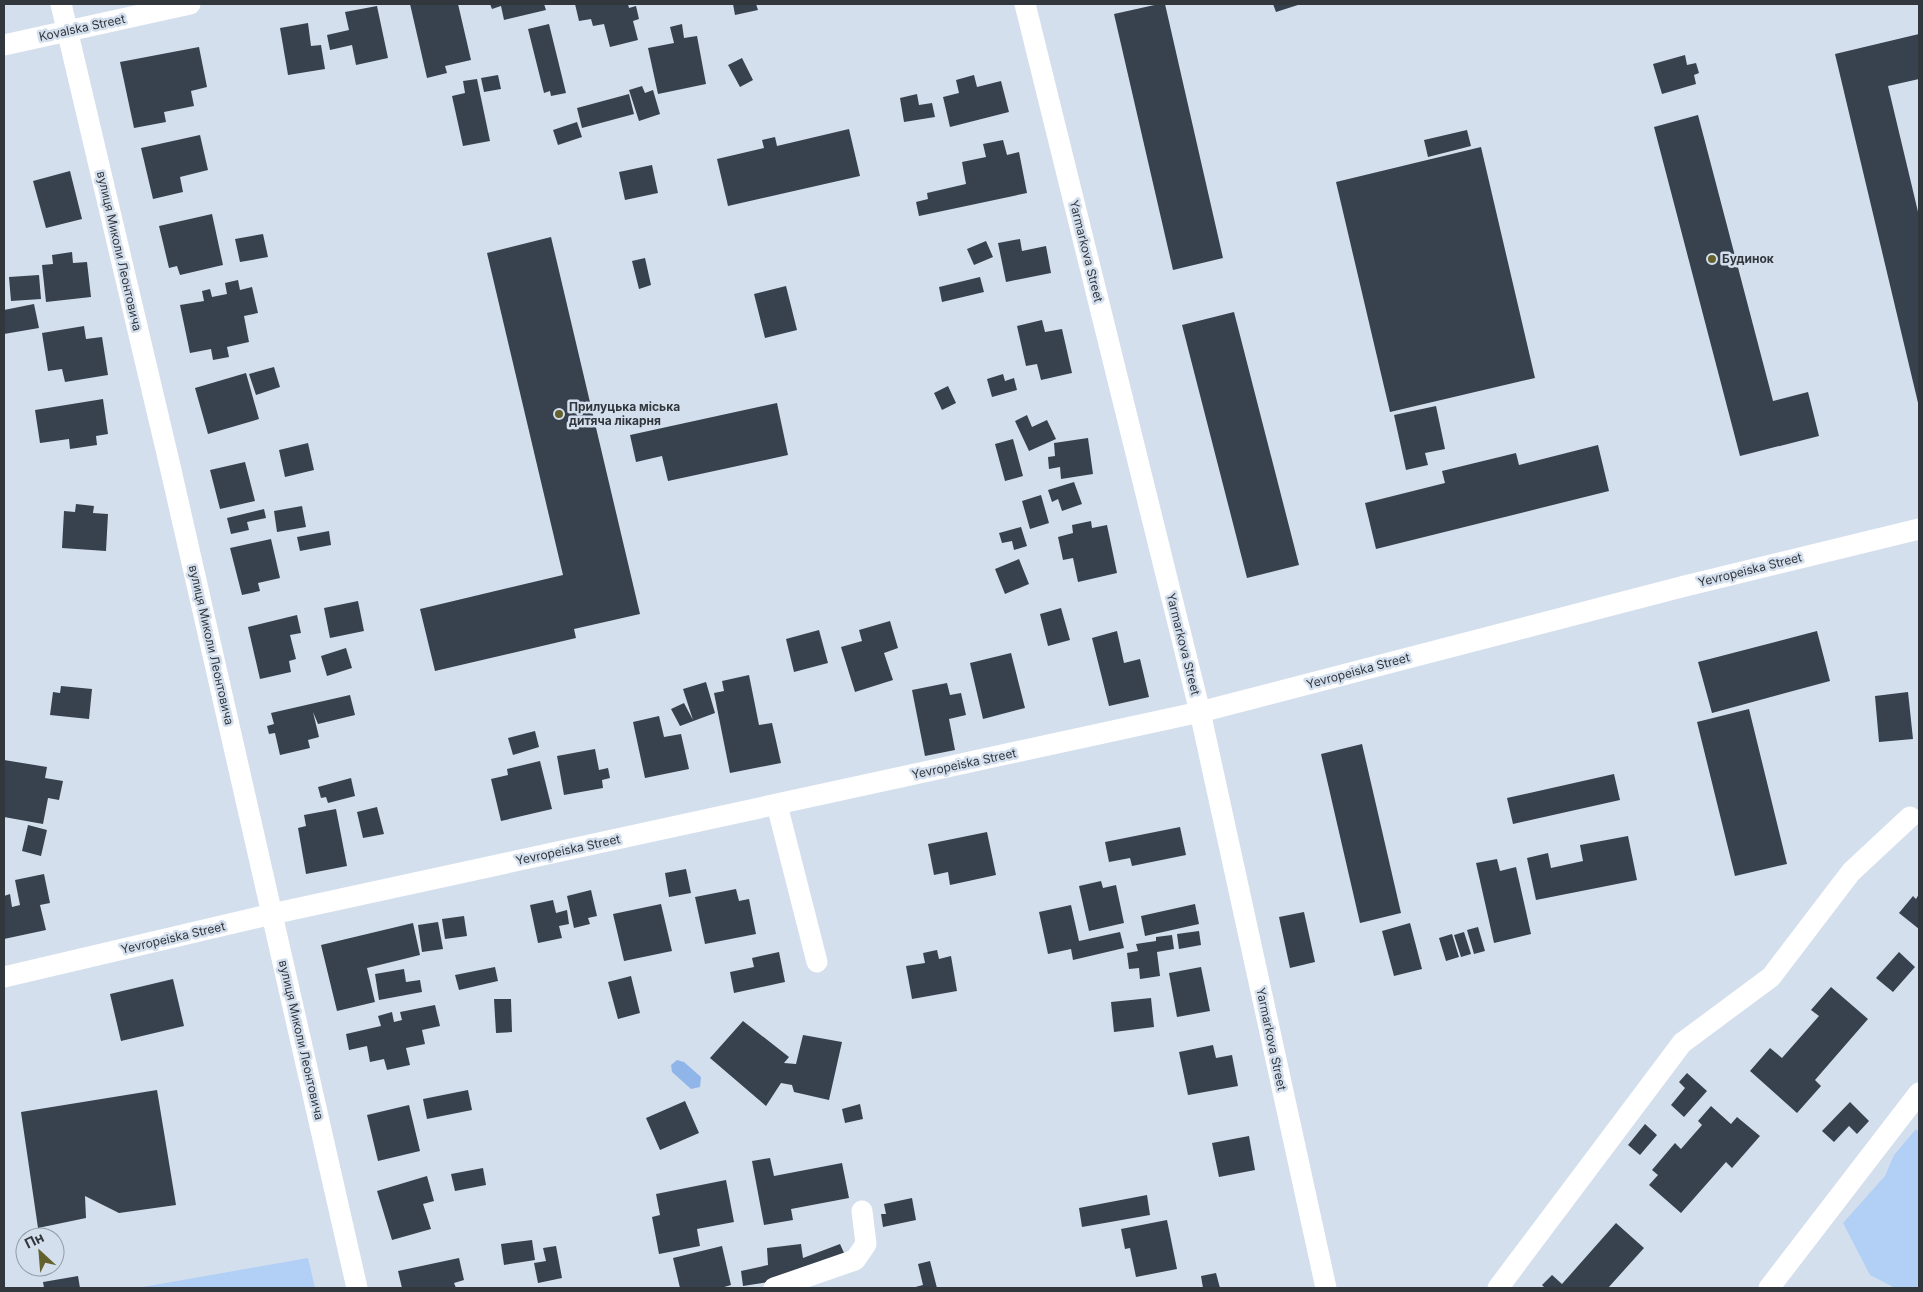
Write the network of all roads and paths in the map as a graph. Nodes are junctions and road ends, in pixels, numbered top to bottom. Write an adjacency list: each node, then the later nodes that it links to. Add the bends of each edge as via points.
1 (60, 4): 4 (street, вулиця Миколи Леонтовича)
2 (190, 4): 4 (street, Kovalska Street)
3 (1025, 4): 7 (street, Yarmarkova Street)
4 (66, 31): 5 (street, Kovalska Street); 10 (street, вулиця Миколи Леонтовича)
5 (4, 45)
6 (1919, 529): 7 (street, Yevropeiska Street)
7 (1200, 712): 8 (street, Yevropeiska Street); 17 (street, Yarmarkova Street)
8 (777, 805): 10 (street, Yevropeiska Street); 11 (street)
9 (1910, 818): 18 (street, via 1851,872 1771,977 1682,1043)
10 (272, 914): 12 (street, Yevropeiska Street); 15 (street, вулиця Миколи Леонтовича)
11 (817, 962)
12 (4, 978)
13 (1919, 1093): 19 (street)
14 (862, 1211): 16 (street, via 866,1244 855,1260)
15 (357, 1288)
16 (774, 1288)
17 (1326, 1288)
18 (1498, 1288)
19 (1769, 1288)

